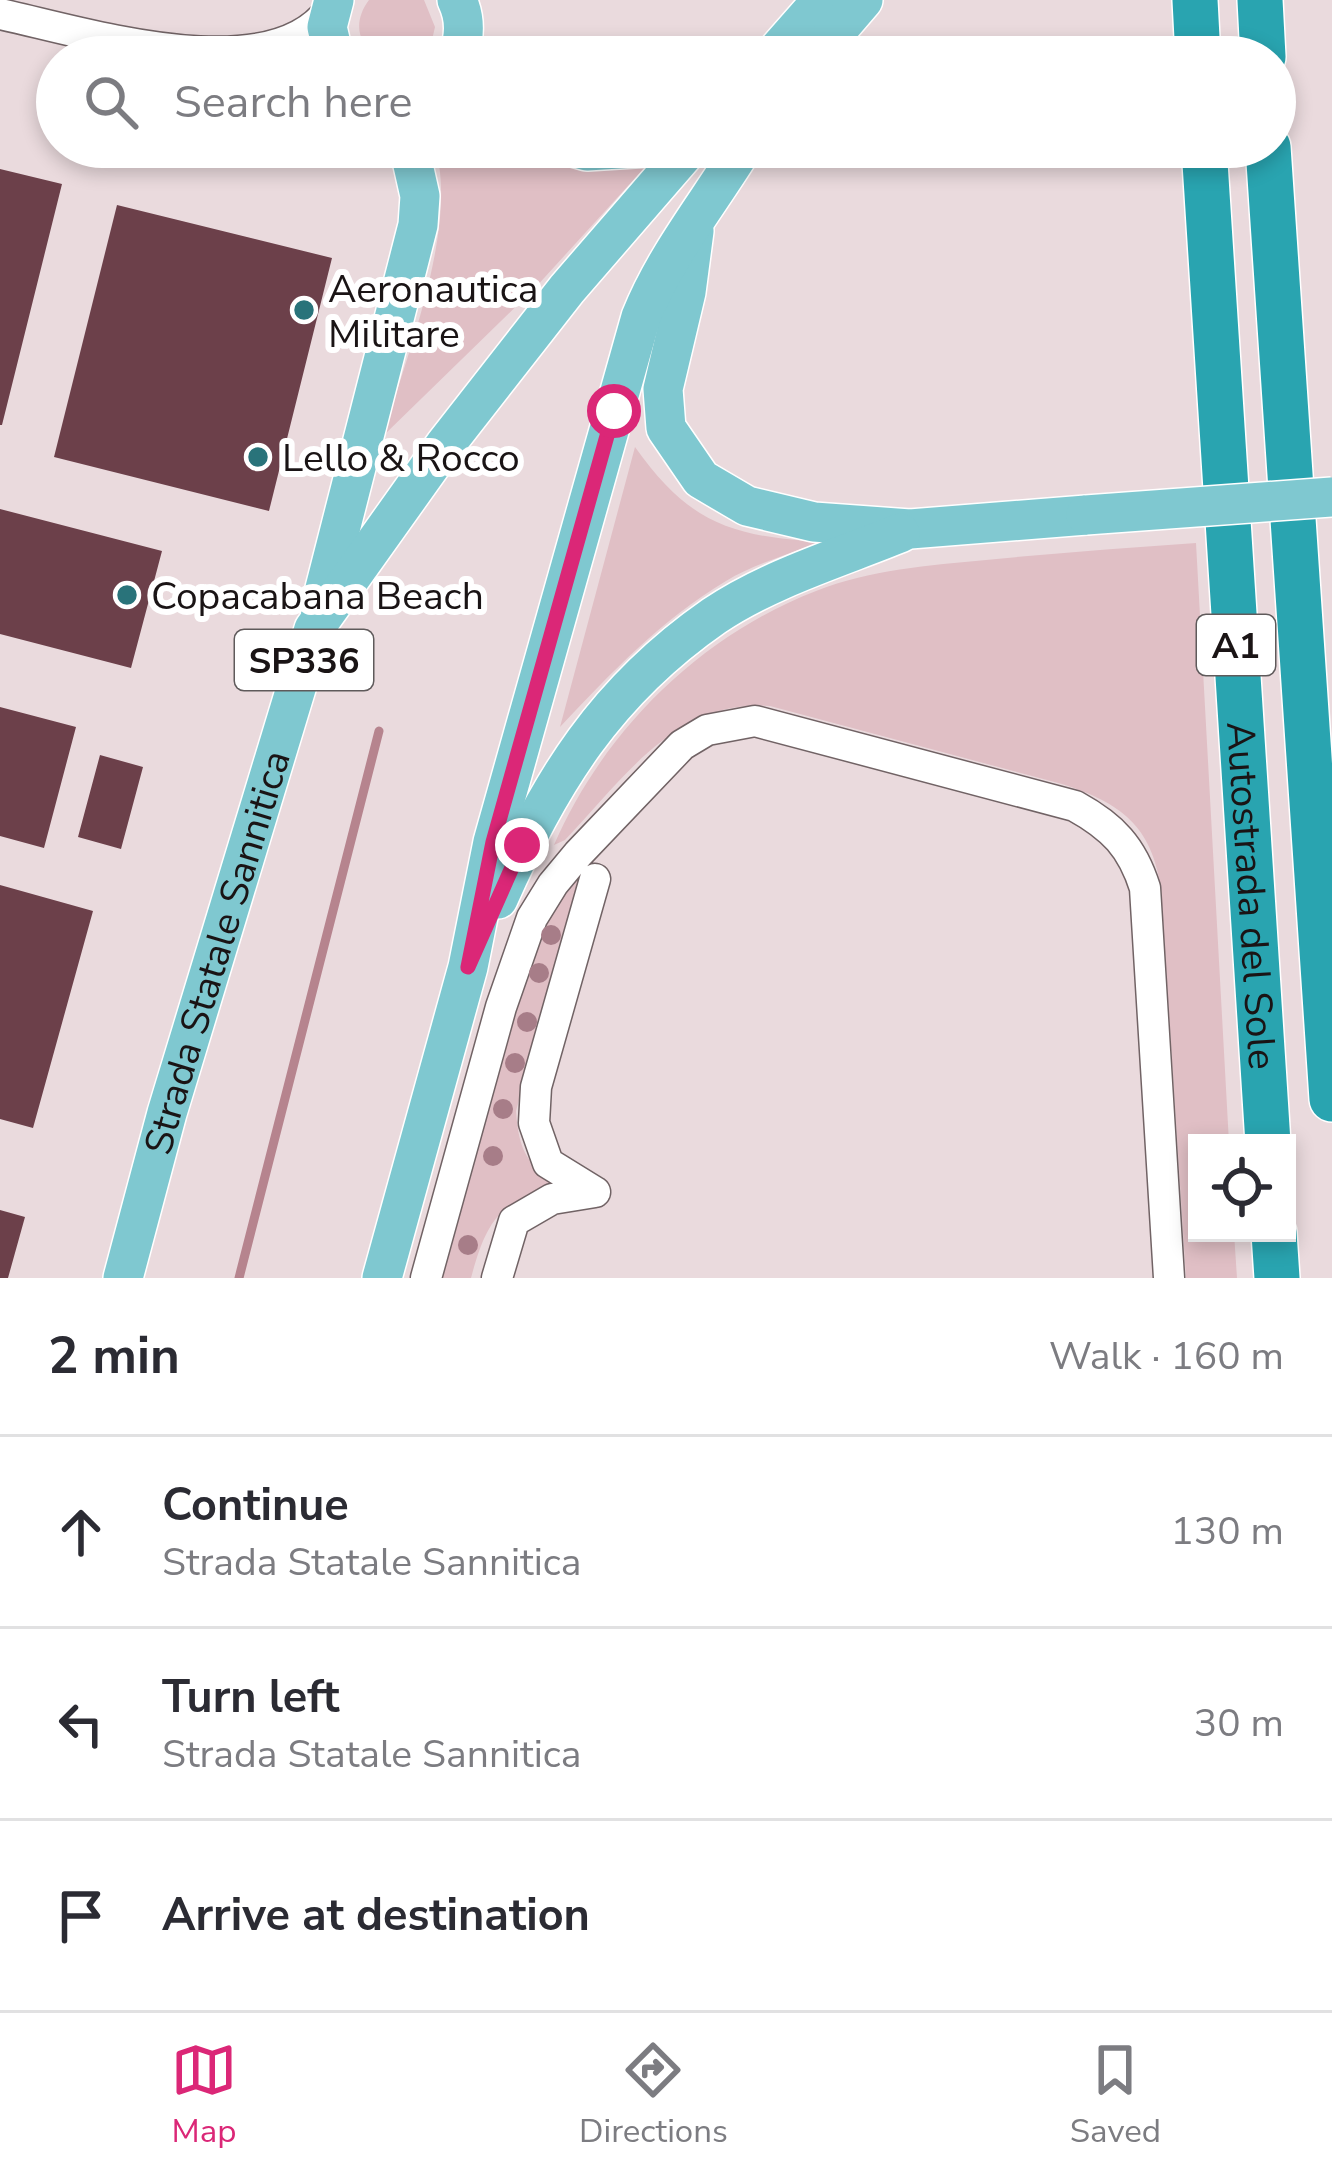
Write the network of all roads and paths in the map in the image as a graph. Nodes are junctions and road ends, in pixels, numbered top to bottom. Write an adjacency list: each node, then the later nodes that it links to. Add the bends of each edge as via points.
1 (458, 0): 11 (main road)
2 (822, 0): 12 (main road)
3 (863, 0): 13 (main road)
4 (1195, 0): 14 (highway)
5 (1260, 0): 15 (highway)
6 (332, 5): 9 (street); 10 (main road)
7 (0, 14): 8 (street)
8 (110, 36)
9 (300, 36)
10 (329, 36)
11 (465, 36)
12 (790, 36)
13 (832, 36)
14 (1197, 36)
15 (1262, 36)
16 (414, 168): 24 (main road, Strada Statale Sannitica, via 418,225)
17 (672, 168): 24 (main road, Strada Statale Sannitica / SP336, via 445,445)
18 (730, 168): 21 (main road)
19 (1205, 168): 28 (highway, Autostrada del Sole / A1)
20 (1269, 168): 27 (highway, Autostrada del Sole / A1)
21 (694, 225): 23 (main road, via 663,389 666,428 701,479 769,512); 26 (main road, via 640,317 493,842)
22 (1332, 497): 23 (main road, bridge)
23 (910, 529): 26 (main road, via 716,615 629,684 565,765)
24 (314, 629): 30 (main road, Strada Statale Sannitica / SP336)
25 (595, 879): 33 (street, via 536,1087 534,1123 548,1163 595,1192 552,1199 514,1221)
26 (468, 967): 31 (main road)
27 (1332, 1099)
28 (1267, 1134)
29 (1275, 1242): 35 (highway)
30 (123, 1278)
31 (382, 1278)
32 (426, 1278): 34 (street, via 532,918 578,854 682,745 707,730 755,722 1076,806 1120,836 1145,888)
33 (497, 1278)
34 (1168, 1278)
35 (1277, 1278)

